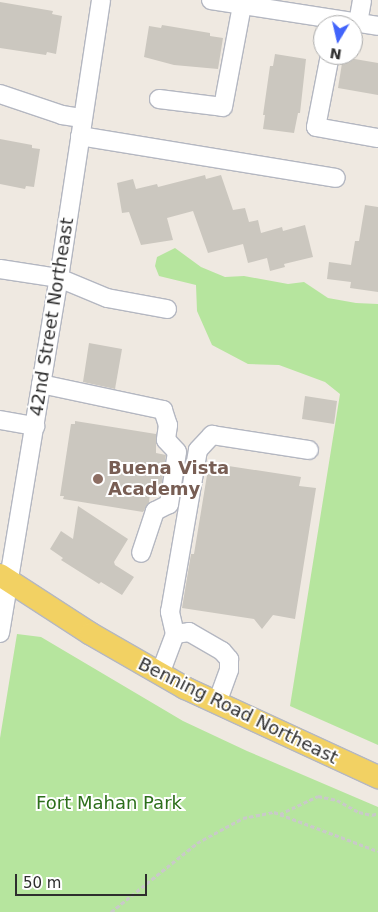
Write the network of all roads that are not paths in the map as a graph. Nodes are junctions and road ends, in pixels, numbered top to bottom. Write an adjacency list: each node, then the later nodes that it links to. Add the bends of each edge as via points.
1 (101, 0): 12 (street, 42nd Street Northeast)
2 (210, 0): 4 (street)
3 (362, 0): 5 (street)
4 (249, 4): 6 (street); 11 (street, via 222,107)
5 (359, 15)
6 (313, 17)
7 (363, 24): 8 (street)
8 (378, 26)
9 (328, 65): 14 (street, via 316,127)
10 (0, 94): 12 (street, via 62,115)
11 (159, 99)
12 (82, 118): 13 (street, 42nd Street Northeast)
13 (80, 136): 15 (street); 17 (street, 42nd Street Northeast)
14 (378, 138)
15 (336, 178)
16 (0, 268): 17 (street)
17 (59, 278): 18 (street, via 107,298); 19 (street, 42nd Street Northeast)
18 (167, 309)
19 (42, 384): 21 (street, 42nd Street Northeast); 23 (street, via 163,410 168,425 166,440 176,452 169,504 155,511)
20 (0, 420): 21 (street)
21 (35, 426): 24 (street, 42nd Street Northeast)
22 (309, 450): 26 (street, via 212,435 198,450 170,612)
23 (141, 553)
24 (4, 578): 25 (street, 42nd Street Northeast); 27 (main road, Benning Road Northeast)
25 (0, 633)
26 (175, 634): 27 (street); 28 (street, via 189,632 222,651 228,660 229,670)
27 (160, 674): 28 (main road, Benning Road Northeast)
28 (217, 703): 29 (main road, Benning Road Northeast)
29 (378, 777)

